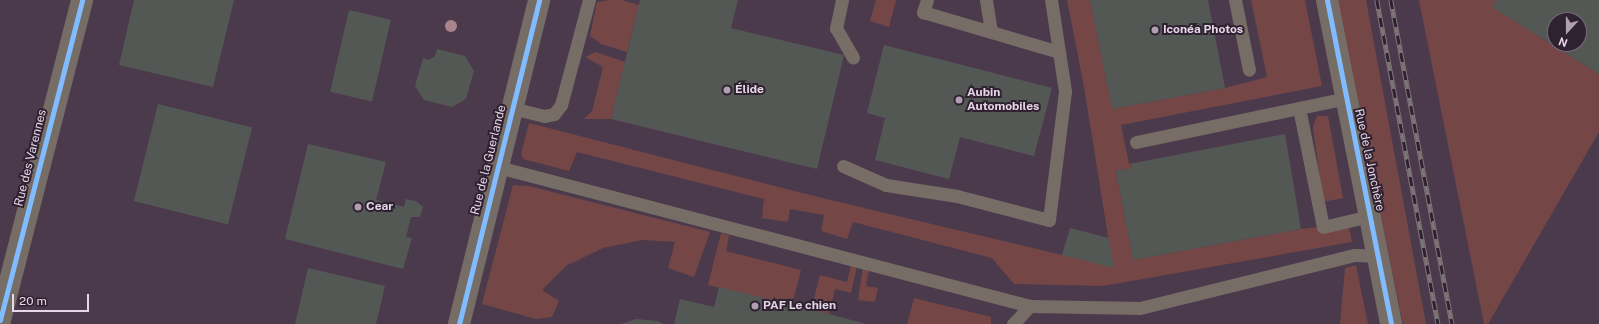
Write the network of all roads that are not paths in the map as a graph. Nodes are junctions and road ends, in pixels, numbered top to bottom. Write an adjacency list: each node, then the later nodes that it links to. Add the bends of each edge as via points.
1 (82, 0): 23 (street, Rue des Varennes)
2 (539, 0): 15 (street, Rue de la Guerlande)
3 (589, 0): 15 (lane, via 561,105 554,114 544,116)
4 (842, 0): 12 (lane, via 836,28)
5 (927, 0): 10 (lane, via 923,12)
6 (986, 0): 10 (lane)
7 (1051, 0): 11 (lane)
8 (1235, 0): 13 (lane)
9 (1327, 0): 14 (street, Rue de la Jonchère)
10 (991, 32): 11 (lane)
11 (1059, 52): 18 (lane, via 1065,91 1049,220 957,196 886,185)
12 (852, 57)
13 (1249, 70)
14 (1346, 98): 16 (lane); 20 (street, Rue de la Jonchère)
15 (512, 108): 19 (street, Rue de la Guerlande)
16 (1299, 108): 17 (lane); 20 (lane, via 1323,226)
17 (1136, 142)
18 (843, 166)
19 (498, 167): 22 (lane); 24 (street, Rue de la Guerlande)
20 (1370, 216): 21 (street, Rue de la Jonchère)
21 (1378, 256): 22 (lane, via 1354,254 1140,308); 26 (street, Rue de la Jonchère)
22 (1030, 306): 25 (lane)
23 (0, 320)
24 (459, 324)
25 (1013, 324)
26 (1390, 324)

